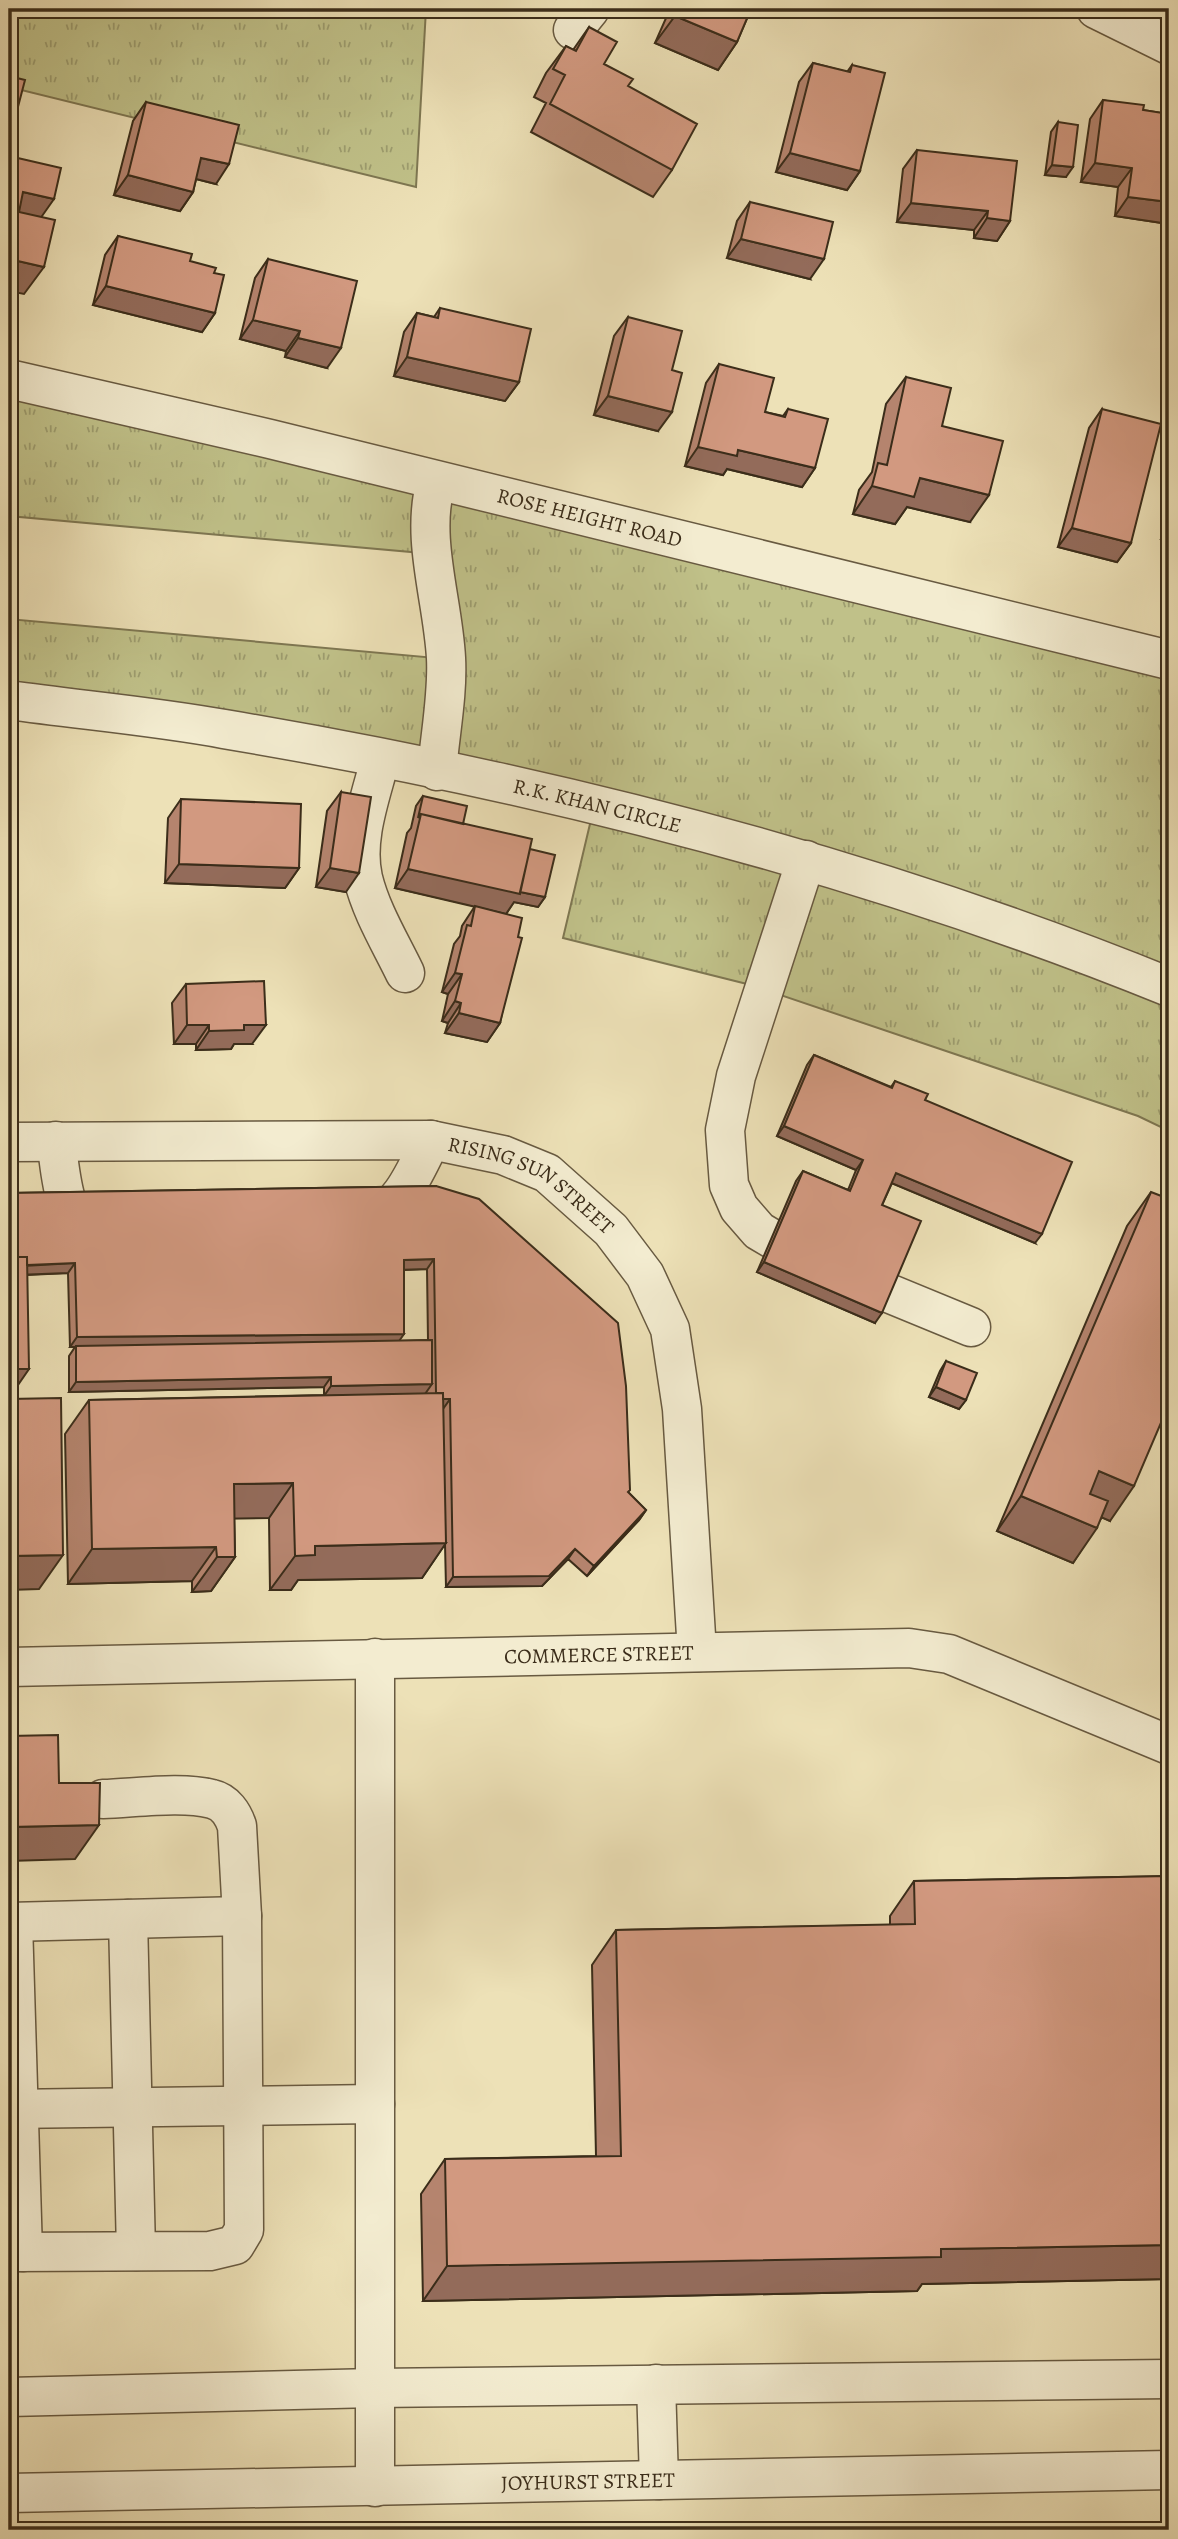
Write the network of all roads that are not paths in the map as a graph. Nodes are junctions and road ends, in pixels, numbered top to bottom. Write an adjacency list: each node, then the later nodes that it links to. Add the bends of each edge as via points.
1 (1096, 9): 2 (street)
2 (1169, 45)
3 (9, 379): 4 (street, ROSE HEIGHT ROAD)
4 (436, 482): 5 (street, ROSE HEIGHT ROAD); 8 (street, via 430,503 446,659)
5 (1169, 660)
6 (9, 700): 7 (street, R.K. KHAN CIRCLE, via 223,728)
7 (380, 760): 8 (street, R.K. KHAN CIRCLE); 10 (street, via 360,848 362,876 372,908)
8 (437, 771): 9 (street, R.K. KHAN CIRCLE, via 577,799)
9 (806, 860): 11 (street, R.K. KHAN CIRCLE); 17 (street, via 736,1076 725,1130 729,1185 739,1208 759,1231 808,1260)
10 (405, 972)
11 (1169, 987)
12 (431, 1140): 13 (street, RISING SUN STREET); 15 (street, via 403,1196 361,1227); 18 (street, RISING SUN STREET, via 503,1154 547,1173 611,1230 645,1275 670,1329 682,1409)
13 (56, 1141): 14 (street, RISING SUN STREET); 16 (street, via 75,1221 86,1230)
14 (9, 1142)
15 (336, 1231)
16 (125, 1235)
17 (971, 1327)
18 (697, 1652): 19 (street, COMMERCE STREET); 21 (street, COMMERCE STREET, via 909,1648 949,1654)
19 (375, 1658): 20 (street, COMMERCE STREET); 26 (street)
20 (9, 1667)
21 (1169, 1745)
22 (103, 1799): 23 (street, via 195,1797 214,1799 228,1808 237,1826)
23 (242, 1916): 24 (street); 27 (street)
24 (128, 1919): 25 (street); 28 (street)
25 (11, 1922): 29 (street)
26 (375, 2104): 27 (street); 34 (street)
27 (243, 2105): 28 (street); 30 (street, via 241,2238 227,2249)
28 (132, 2107): 29 (street); 30 (street)
29 (14, 2109): 31 (street)
30 (136, 2251): 31 (street)
31 (16, 2252)
32 (1169, 2379): 33 (street)
33 (656, 2384): 34 (street); 37 (street)
34 (374, 2388): 35 (street); 38 (street)
35 (9, 2397)
36 (1169, 2470): 37 (street, JOYHURST STREET)
37 (659, 2480): 38 (street, JOYHURST STREET)
38 (375, 2487): 39 (street, JOYHURST STREET)
39 (9, 2493)

